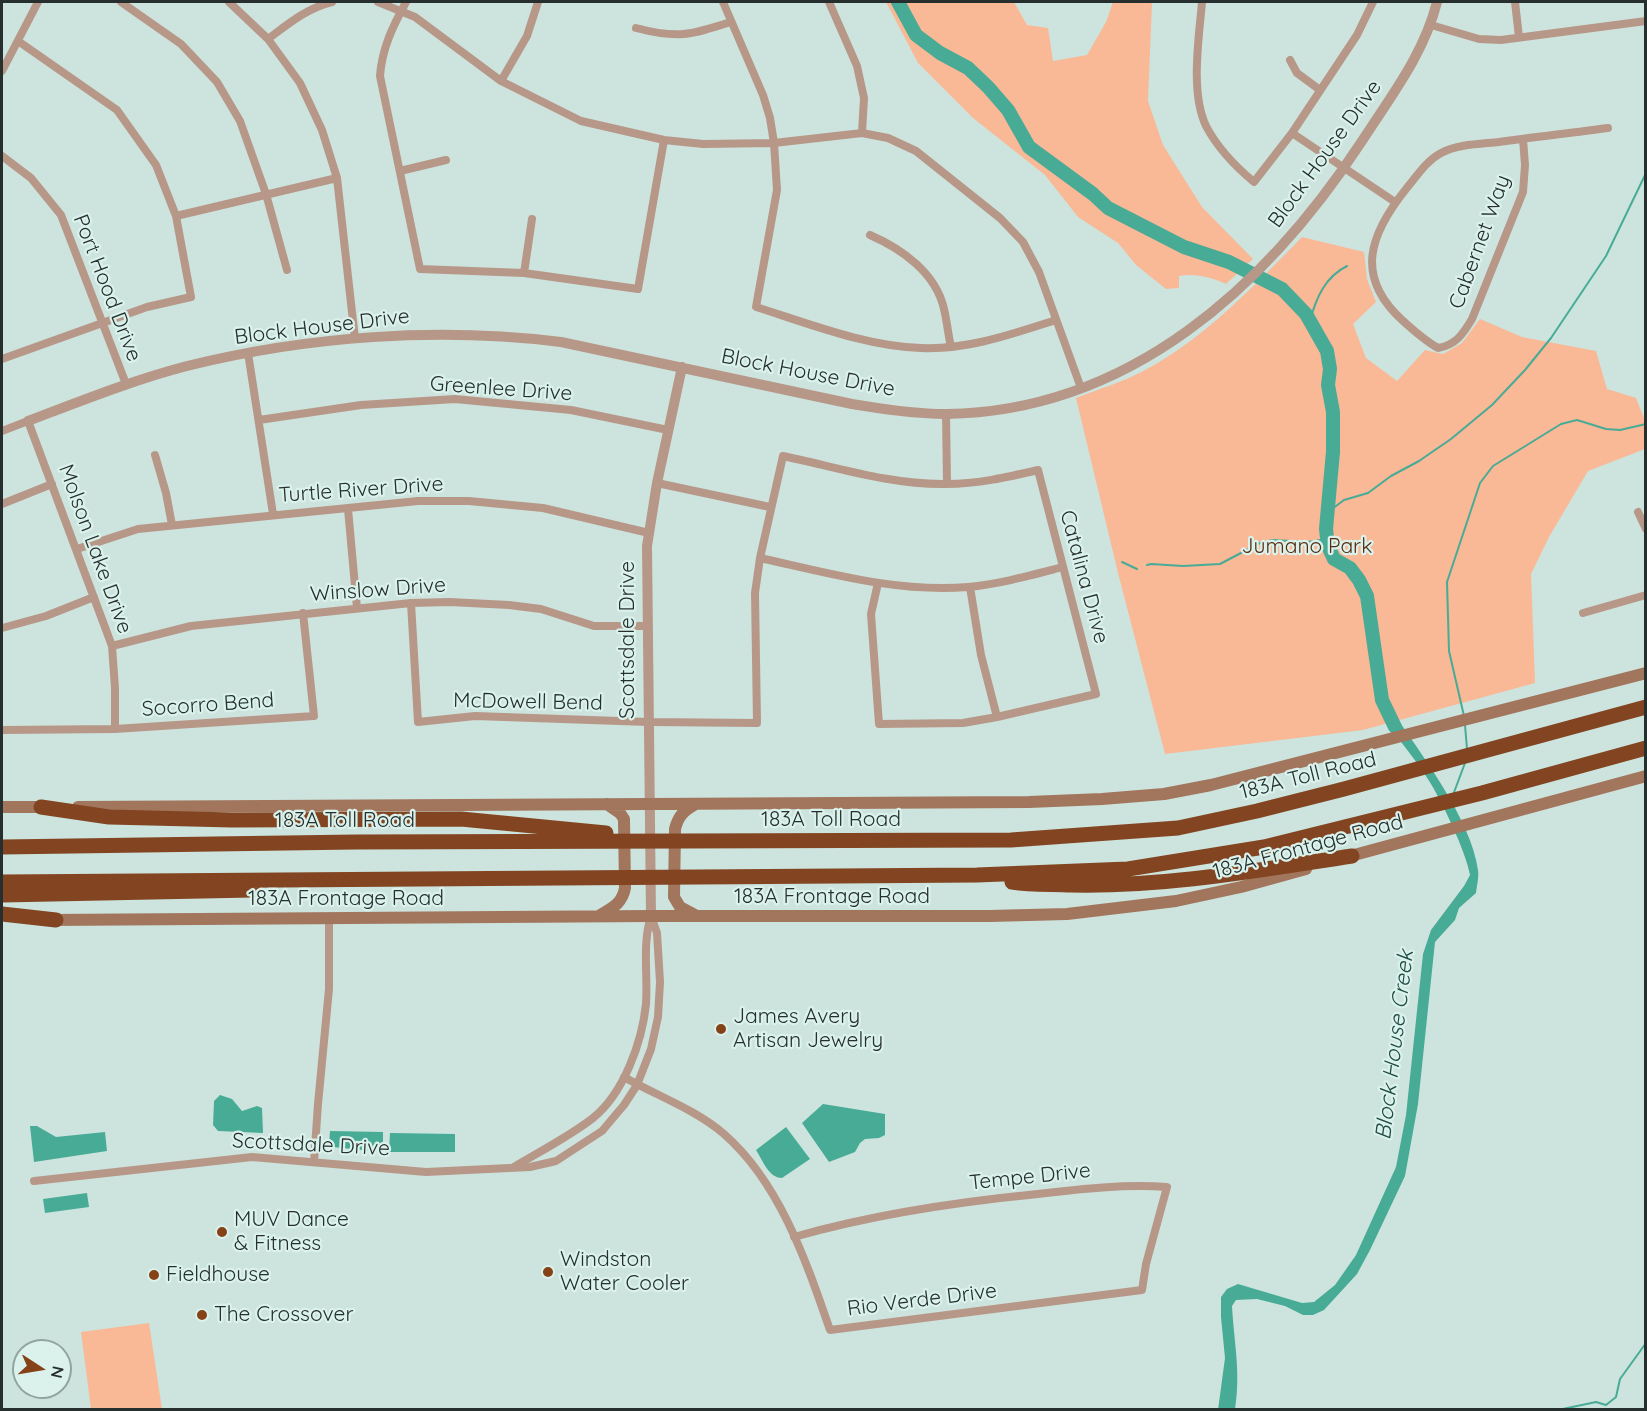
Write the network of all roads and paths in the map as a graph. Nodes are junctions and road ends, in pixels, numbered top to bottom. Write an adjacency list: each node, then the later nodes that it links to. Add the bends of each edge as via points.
1 (38, 2): 20 (street)
2 (121, 2): 36 (street, via 181,44 217,82 240,121)
3 (229, 2): 19 (street)
4 (332, 2): 19 (street, via 298,16)
5 (378, 2): 13 (street)
6 (538, 2): 23 (street, via 527,36)
7 (723, 2): 15 (street)
8 (829, 2): 26 (street, via 857,66 864,98)
9 (1202, 2): 27 (street, via 1199,100 1206,125 1224,152 1254,182)
10 (1373, 2): 24 (street, via 1357,35)
11 (1437, 2): 16 (street, Block House Drive)
12 (1515, 2): 18 (street)
13 (404, 6): 23 (street); 34 (street, via 385,46 380,76)
14 (1646, 21): 18 (street)
15 (731, 22): 17 (street, via 685,35); 30 (street, via 763,95)
16 (1431, 25): 18 (street, via 1479,39); 33 (street, Block House Drive, via 1411,64)
17 (636, 28)
18 (1519, 37)
19 (268, 39): 35 (street, via 300,83 322,130)
20 (18, 41): 22 (street); 38 (street, via 117,110 156,165)
21 (1290, 60): 24 (street, via 1297,74)
22 (2, 71)
23 (501, 81): 29 (street, via 581,121)
24 (1320, 90): 27 (street)
25 (1608, 128): 28 (street)
26 (862, 133): 30 (street); 43 (street, via 888,138 916,151 1000,219 1023,242 1039,272)
27 (1292, 134): 33 (street)
28 (1523, 139): 37 (street, via 1442,152 1428,161); 37 (street, Cabernet Way, via 1523,192 1472,319 1451,345 1434,346 1392,311 1374,282 1371,260 1377,234)
29 (664, 140): 30 (street, via 739,146); 42 (street, via 638,289)
30 (774, 144): 46 (street, via 777,190 756,308 886,345)
31 (2, 156): 44 (street, Port Hood Drive, via 31,178 61,215)
32 (446, 160): 34 (street)
33 (1344, 168): 37 (street); 51 (street, Block House Drive, via 1311,213 1262,268 1202,320 1148,357)
34 (400, 171): 42 (street, via 420,269)
35 (337, 178): 36 (street); 45 (street)
36 (266, 194): 38 (street); 41 (street)
37 (1395, 202)
38 (176, 216): 44 (street, via 191,297)
39 (532, 219): 42 (street)
40 (870, 235): 46 (street, via 887,242 919,266 933,284 944,307)
41 (287, 270)
42 (524, 273)
43 (1056, 320): 46 (street, via 1006,336); 51 (street)
44 (103, 323): 48 (street); 50 (street, Port Hood Drive)
45 (355, 339): 47 (street, Block House Drive); 49 (street, Block House Drive, via 416,335 517,337)
46 (951, 347)
47 (248, 353): 50 (street, Block House Drive); 53 (street)
48 (2, 359)
49 (682, 367): 52 (street, Block House Drive, via 852,404); 55 (street, Scottsdale Drive)
50 (126, 384): 54 (street, Block House Drive)
51 (1081, 388): 52 (street, Block House Drive, via 1020,405)
52 (946, 414): 60 (street)
53 (259, 420): 55 (street, Greenlee Drive, via 361,405 455,399 571,410); 65 (street)
54 (28, 421): 56 (street, Block House Drive); 59 (street, Molson Lake Drive)
55 (668, 430): 58 (street, Scottsdale Drive)
56 (2, 431)
57 (155, 454): 66 (street)
58 (657, 483): 62 (street); 68 (street, Scottsdale Drive)
59 (52, 484): 61 (street); 69 (street, Molson Lake Drive)
60 (947, 484): 62 (street, via 907,483 783,456); 71 (street, Catalina Drive, via 988,481 1038,470)
61 (2, 504)
62 (770, 507): 70 (street)
63 (348, 509): 65 (street, Turtle River Drive); 68 (street, Turtle River Drive, via 418,501 469,501 543,508); 77 (street)
64 (1638, 513): 67 (street)
65 (273, 514): 66 (street, Turtle River Drive)
66 (172, 525): 69 (street, Turtle River Drive, via 138,529)
67 (1646, 529)
68 (649, 533): 80 (street, Scottsdale Drive)
69 (76, 549): 75 (street, Molson Lake Drive)
70 (760, 558): 72 (street); 86 (street, McDowell Bend, via 755,593 757,723)
71 (1063, 567): 73 (street); 85 (street, Catalina Drive, via 1096,694)
72 (878, 583): 73 (street, via 918,588); 85 (street, via 871,614 879,724 963,723)
73 (970, 587): 85 (street, via 981,655)
74 (1646, 595): 79 (street)
75 (94, 597): 81 (street); 82 (street, Molson Lake Drive)
76 (411, 603): 77 (street, Winslow Drive); 80 (street, Winslow Drive, via 509,605 541,609 594,626); 86 (street, McDowell Bend, via 418,722 475,716)
77 (357, 608): 78 (street, Winslow Drive)
78 (303, 613): 82 (street, Winslow Drive, via 191,626); 87 (street, Socorro Bend, via 314,716)
79 (1583, 613)
80 (648, 626): 86 (street, Scottsdale Drive)
81 (2, 628)
82 (112, 646): 87 (street, Molson Lake Drive)
83 (1646, 673): 93 (main road, via 1164,794 1018,802)
84 (1646, 707): 96 (highway, 183A Toll Road, via 1257,811 1178,828 1011,840)
85 (997, 717)
86 (648, 722): 92 (street, Scottsdale Drive)
87 (115, 729): 88 (street, Socorro Bend)
88 (2, 730)
89 (1646, 748): 99 (highway, via 1264,847 1128,869)
90 (1646, 776): 98 (main road, 183A Frontage Road)
91 (606, 803): 92 (main road); 95 (main road); 106 (main road, via 620,813 624,824 625,888 619,903)
92 (649, 804): 93 (main road); 104 (street, Scottsdale Drive)
93 (695, 804): 105 (main road, via 677,820 674,897 680,908)
94 (2, 807): 95 (main road)
95 (41, 807): 96 (highway, via 109,817 461,819)
96 (696, 841): 97 (highway, 183A Toll Road)
97 (2, 847)
98 (1352, 856): 99 (highway, via 1153,882 1021,883); 105 (main road, 183A Frontage Road, via 1217,893 1066,914)
99 (977, 875): 100 (highway)
100 (417, 878): 101 (highway); 102 (highway, via 361,886)
101 (2, 882)
102 (2, 895)
103 (2, 914): 108 (highway)
104 (651, 916): 105 (main road, 183A Frontage Road); 106 (main road, 183A Frontage Road); 110 (street, Scottsdale Drive, via 646,933 646,1004 638,1049); 111 (street, Scottsdale Drive, via 657,933 658,1017)
105 (702, 916)
106 (598, 917): 107 (main road, 183A Frontage Road)
107 (329, 918): 108 (main road, 183A Frontage Road); 112 (street, via 329,989)
108 (56, 920): 109 (main road, 183A Frontage Road)
109 (2, 921)
110 (624, 1077): 111 (street, Rio Verde Drive); 113 (street, Scottsdale Drive, via 594,1118)
111 (637, 1084): 113 (street, Scottsdale Drive, via 602,1131 556,1161); 115 (street, Rio Verde Drive, via 723,1134 750,1161 774,1196)
112 (314, 1162): 113 (street, Scottsdale Drive, via 426,1172); 114 (street, Scottsdale Drive, via 229,1158)
113 (514, 1168)
114 (34, 1181)
115 (794, 1237): 116 (street, Rio Verde Drive, via 830,1330); 116 (street, Tempe Drive, via 844,1223 968,1201 1128,1186 1167,1187)
116 (1142, 1290)

